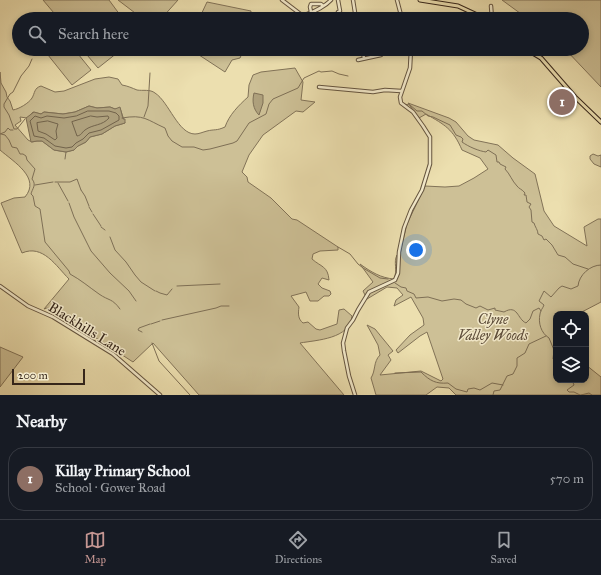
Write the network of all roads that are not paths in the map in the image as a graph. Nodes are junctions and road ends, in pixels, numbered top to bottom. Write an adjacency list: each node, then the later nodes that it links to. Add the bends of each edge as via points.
1 (282, 0): 11 (street)
2 (331, 0): 8 (street)
3 (338, 0): 13 (street)
4 (353, 0): 14 (street)
5 (397, 0): 15 (street)
6 (420, 0): 7 (main road)
7 (440, 2): 16 (main road)
8 (323, 6): 10 (street); 12 (street, via 311,4)
9 (491, 6): 17 (street)
10 (315, 11): 12 (street)
11 (298, 12)
12 (311, 12)
13 (338, 12)
14 (355, 12)
15 (400, 12)
16 (471, 12)
17 (491, 12)
18 (375, 56): 21 (street)
19 (411, 56): 24 (street, via 410,68)
20 (537, 56): 25 (main road)
21 (364, 58): 22 (street)
22 (358, 60)
23 (318, 87): 24 (street, via 373,92)
24 (401, 91): 28 (street, via 401,103 413,112 430,137 430,164 422,190 404,228 396,280 369,292 346,330 344,351)
25 (601, 122)
26 (0, 286): 27 (street, Blackhills Lane, via 28,306 53,317 113,354)
27 (160, 395)
28 (355, 395)

